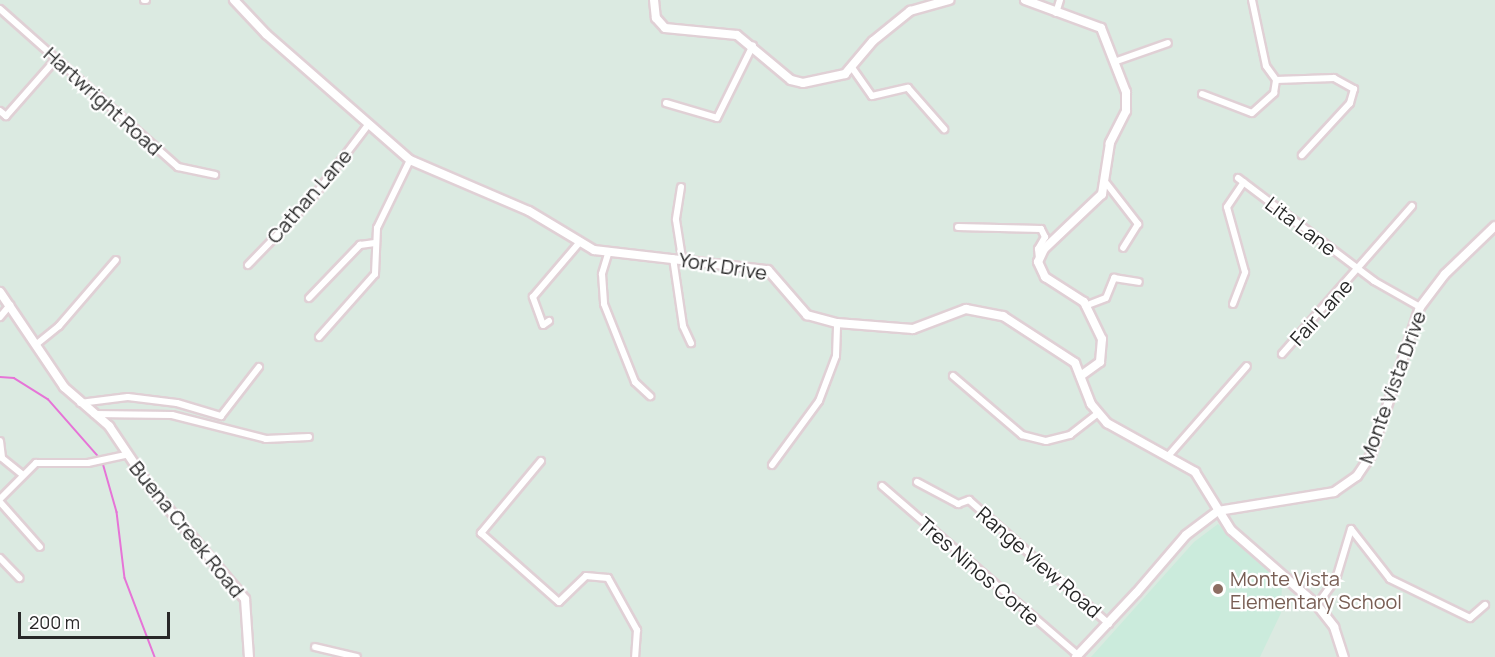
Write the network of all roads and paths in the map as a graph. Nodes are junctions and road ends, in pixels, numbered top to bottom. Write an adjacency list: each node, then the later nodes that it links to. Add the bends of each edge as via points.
1 (234, 0): 18 (street, York Drive)
2 (654, 0): 10 (street, via 656,18 665,28 726,31)
3 (949, 0): 13 (street, via 910,11 873,41)
4 (1025, 0): 8 (street)
5 (1060, 0): 8 (street)
6 (1252, 0): 14 (street, via 1266,66)
7 (0, 9): 11 (street, Hartwright Road)
8 (1056, 13): 12 (street, via 1101,28)
9 (1168, 43): 12 (street)
10 (754, 45): 13 (street, via 791,80 819,81); 16 (street, via 717,118)
11 (56, 59): 17 (street, via 6,116); 22 (street, Hartwright Road, via 178,167)
12 (1114, 62): 23 (street, via 1126,92 1126,111 1110,143)
13 (853, 69): 19 (street, via 872,96 908,88)
14 (1276, 80): 15 (street, via 1274,93 1252,113); 20 (street, via 1334,78 1354,88 1350,103)
15 (1203, 94)
16 (666, 103)
17 (0, 111)
18 (368, 124): 21 (street, York Drive); 36 (street, Cathan Lane, via 311,200)
19 (944, 129)
20 (1302, 156)
21 (410, 160): 28 (street); 29 (street, York Drive, via 528,211)
22 (215, 175)
23 (1107, 184): 30 (street, via 1137,224); 34 (street)
24 (681, 187): 33 (street, via 676,220)
25 (1413, 206): 37 (street)
26 (1495, 226): 44 (main road, Monte Vista Drive, via 1445,274)
27 (958, 227): 34 (street, via 1041,229 1046,237 1038,249)
28 (375, 243): 40 (street, via 360,245); 48 (street, via 375,274)
29 (579, 243): 31 (street, York Drive); 46 (street, via 533,297 543,325)
30 (1123, 249)
31 (608, 254): 32 (street, York Drive); 56 (street, via 602,274 604,304 634,382)
32 (673, 258): 33 (street, York Drive); 50 (street, via 683,326)
33 (682, 258): 47 (street, York Drive, via 768,270 807,315)
34 (1039, 258): 43 (street, via 1045,277)
35 (117, 260): 49 (street, via 59,326)
36 (248, 265)
37 (1359, 269): 41 (street, Lita Lane, via 1241,180 1227,207 1245,272); 44 (street, Lita Lane); 51 (street, Fair Lane)
38 (1139, 282): 43 (street, via 1114,278 1106,298)
39 (0, 292): 42 (main road, Buena Creek Road)
40 (309, 297)
41 (1233, 304)
42 (10, 306): 45 (street); 49 (main road, Buena Creek Road)
43 (1085, 306): 55 (street, via 1104,350 1100,362)
44 (1420, 307): 70 (main road, Monte Vista Drive, via 1371,454 1357,476 1334,492)
45 (0, 318)
46 (549, 321)
47 (837, 323): 55 (street, York Drive, via 913,328 955,312 982,309 1065,353); 65 (street, via 836,356 819,401)
48 (320, 337)
49 (38, 343): 57 (main road, Buena Creek Road)
50 (691, 343)
51 (1282, 354)
52 (1247, 366): 63 (street)
53 (258, 367): 57 (street, via 221,416 128,397)
54 (953, 376): 58 (street, via 1022,435 1046,441 1070,435)
55 (1081, 376): 58 (street, York Drive)
56 (650, 396)
57 (80, 403): 59 (main road, Buena Creek Road)
58 (1098, 413): 63 (street, York Drive, via 1113,428)
59 (94, 414): 60 (street, via 172,416 266,439); 62 (main road, Buena Creek Road)
60 (309, 437)
61 (0, 441): 66 (street, via 2,458)
62 (127, 455): 66 (street, via 88,463 49,459); 79 (main road, Buena Creek Road, via 245,599)
63 (1169, 455): 70 (street, York Drive, via 1195,472)
64 (541, 461): 81 (street, via 481,533 559,602 586,576 608,578 637,630)
65 (772, 465)
66 (22, 474): 69 (street)
67 (917, 482): 76 (street, Range View Road, via 958,504 969,500)
68 (882, 486): 78 (street, Tres Ninos Corte)
69 (0, 501): 71 (street)
70 (1218, 511): 74 (street, York Drive, via 1231,530); 76 (main road, Monte Vista Drive, via 1185,535)
71 (40, 547)
72 (0, 558): 73 (street)
73 (20, 578)
74 (1317, 605): 75 (street, via 1336,579 1351,530 1390,579 1470,618); 82 (street, York Drive, via 1334,627)
75 (1485, 605)
76 (1109, 624): 78 (main road, Monte Vista Drive)
77 (315, 647): 80 (street)
78 (1077, 656)
79 (249, 657)
80 (357, 657)
81 (635, 657)
82 (1344, 657)

